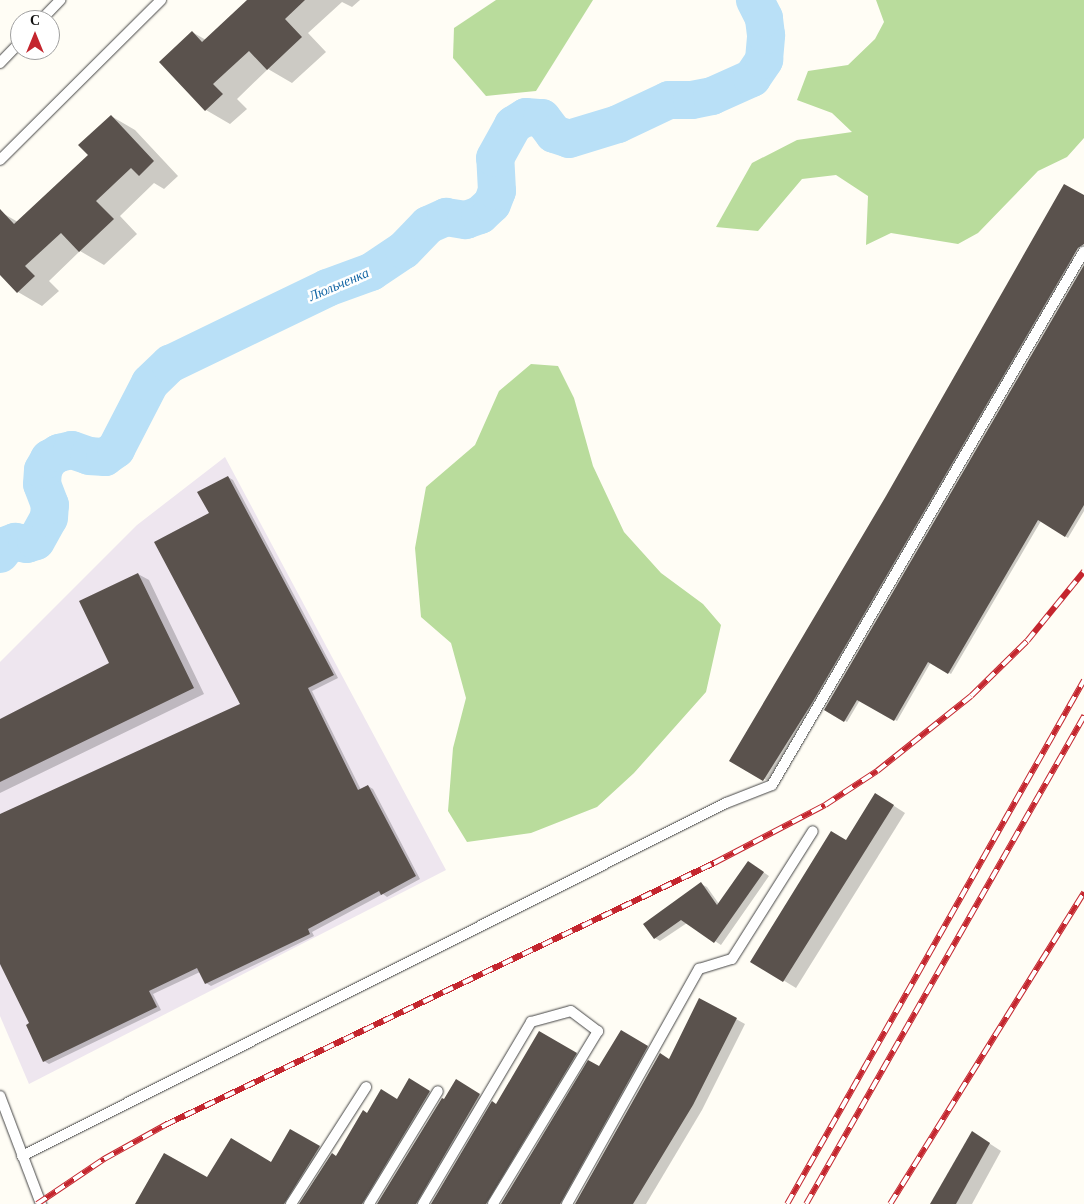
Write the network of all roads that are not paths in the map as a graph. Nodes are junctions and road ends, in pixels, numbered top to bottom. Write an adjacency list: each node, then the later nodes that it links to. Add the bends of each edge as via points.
1 (60, 0): 3 (lane)
2 (161, 0): 6 (lane)
3 (50, 10)
4 (10, 52): 5 (lane)
5 (0, 63)
6 (0, 160)
7 (1084, 251): 12 (lane, via 772,785 726,803)
8 (813, 831): 18 (lane, via 732,959 699,969)
9 (366, 1087): 14 (lane)
10 (438, 1092): 15 (lane)
11 (0, 1096): 12 (lane)
12 (22, 1156): 13 (lane)
13 (41, 1204)
14 (291, 1204)
15 (369, 1204)
16 (423, 1204): 17 (lane, via 531,1022 571,1011 598,1031)
17 (493, 1204)
18 (567, 1204)

